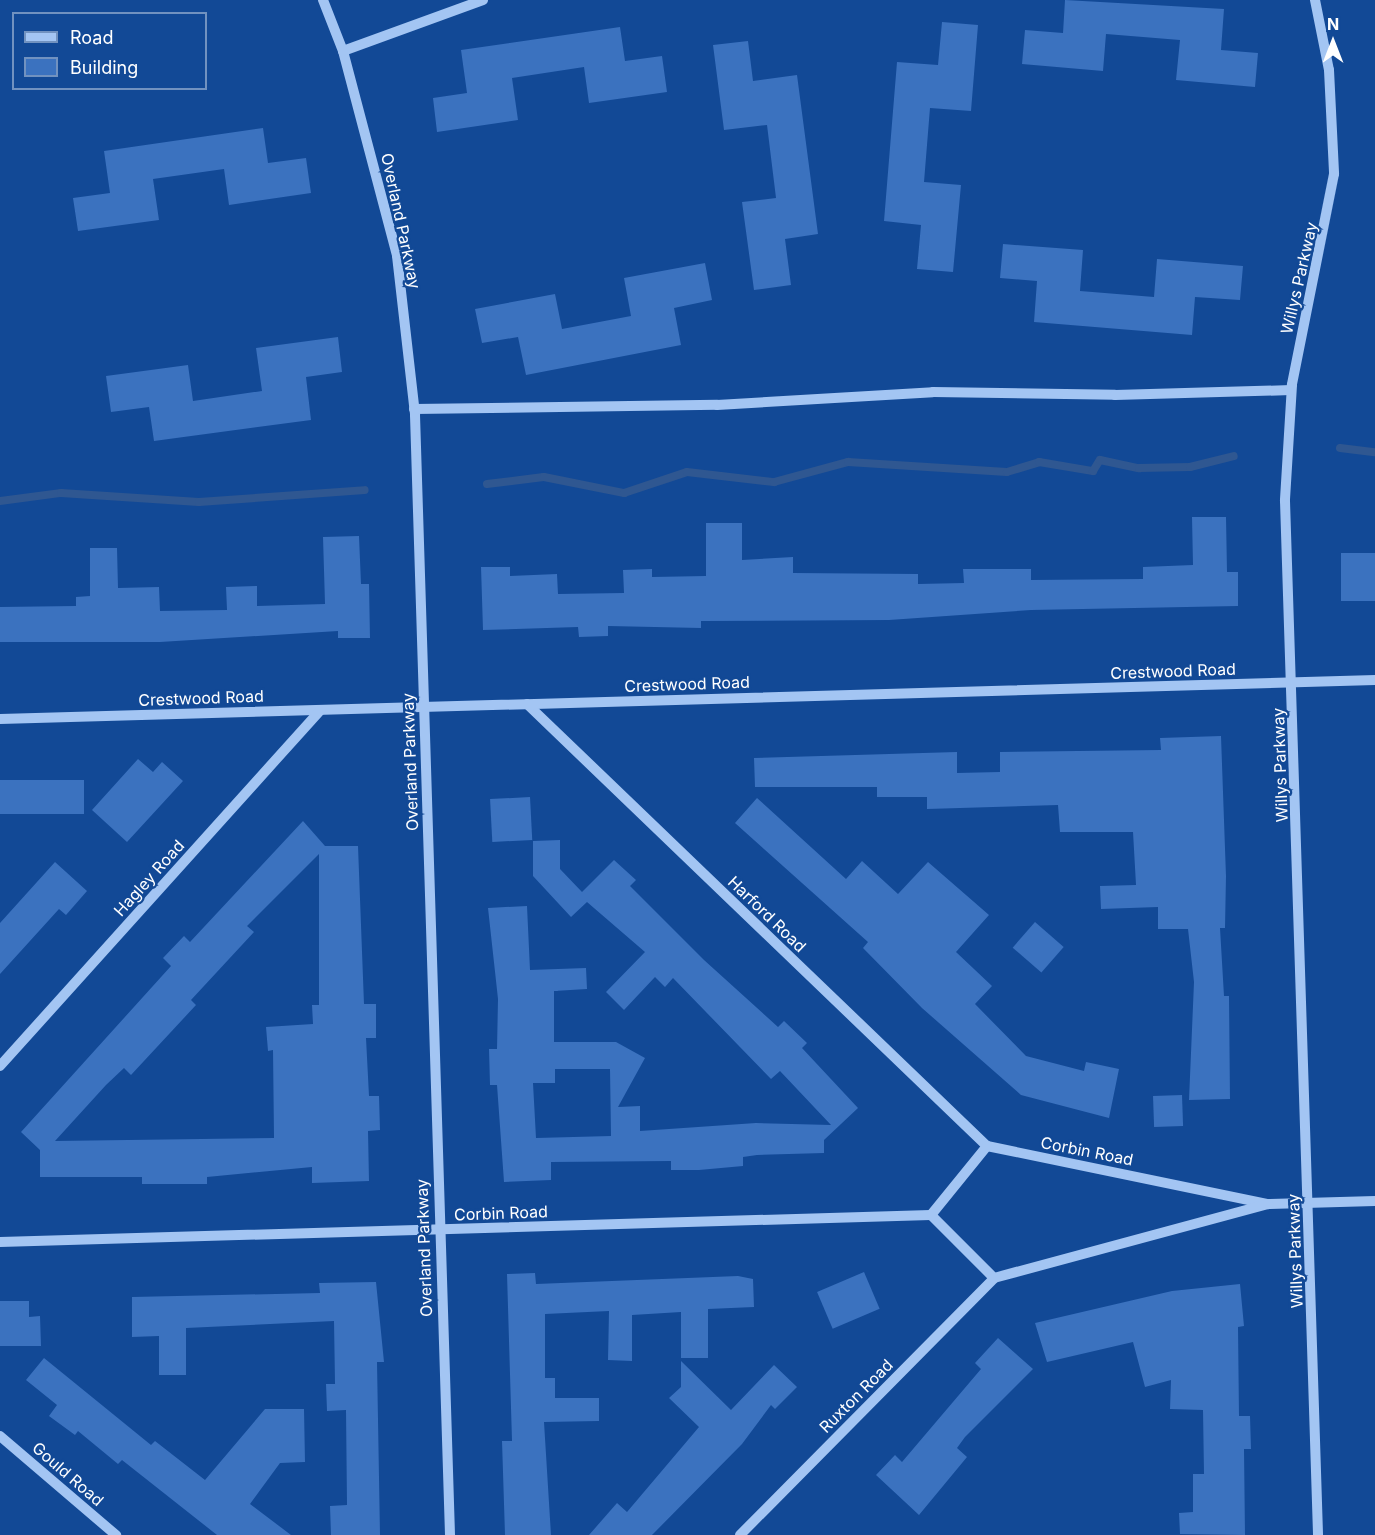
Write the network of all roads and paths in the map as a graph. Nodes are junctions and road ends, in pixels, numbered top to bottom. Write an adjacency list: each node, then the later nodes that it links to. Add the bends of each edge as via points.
1 (323, 0): 4 (street, Overland Parkway)
2 (483, 0): 4 (street)
3 (1315, 0): 5 (street, Willys Parkway, via 1329,70 1334,174)
4 (343, 51): 6 (street, Overland Parkway, via 397,256)
5 (1291, 390): 6 (street, via 1115,395 933,392 717,405); 8 (street, Willys Parkway, via 1285,501)
6 (414, 409): 10 (street, Overland Parkway)
7 (1375, 680): 8 (street, Crestwood Road)
8 (1293, 682): 9 (street, Crestwood Road); 16 (street, Willys Parkway)
9 (527, 704): 10 (street, Crestwood Road); 14 (street, Harford Road)
10 (424, 707): 11 (street, Crestwood Road); 19 (street, Overland Parkway)
11 (320, 710): 12 (street, Crestwood Road); 13 (street, Hagley Road)
12 (0, 719)
13 (0, 1066)
14 (987, 1146): 17 (street, Corbin Road); 18 (street)
15 (1375, 1201): 16 (street, Corbin Road)
16 (1308, 1203): 17 (street, Corbin Road); 26 (street, Willys Parkway)
17 (1268, 1204): 21 (street, Corbin Road)
18 (931, 1215): 19 (street, Corbin Road); 21 (street)
19 (438, 1229): 20 (street, Corbin Road); 24 (street, Overland Parkway)
20 (0, 1242)
21 (994, 1278): 25 (street, Ruxton Road)
22 (0, 1436): 23 (street, Gould Road)
23 (116, 1535)
24 (450, 1535)
25 (740, 1535)
26 (1318, 1535)

